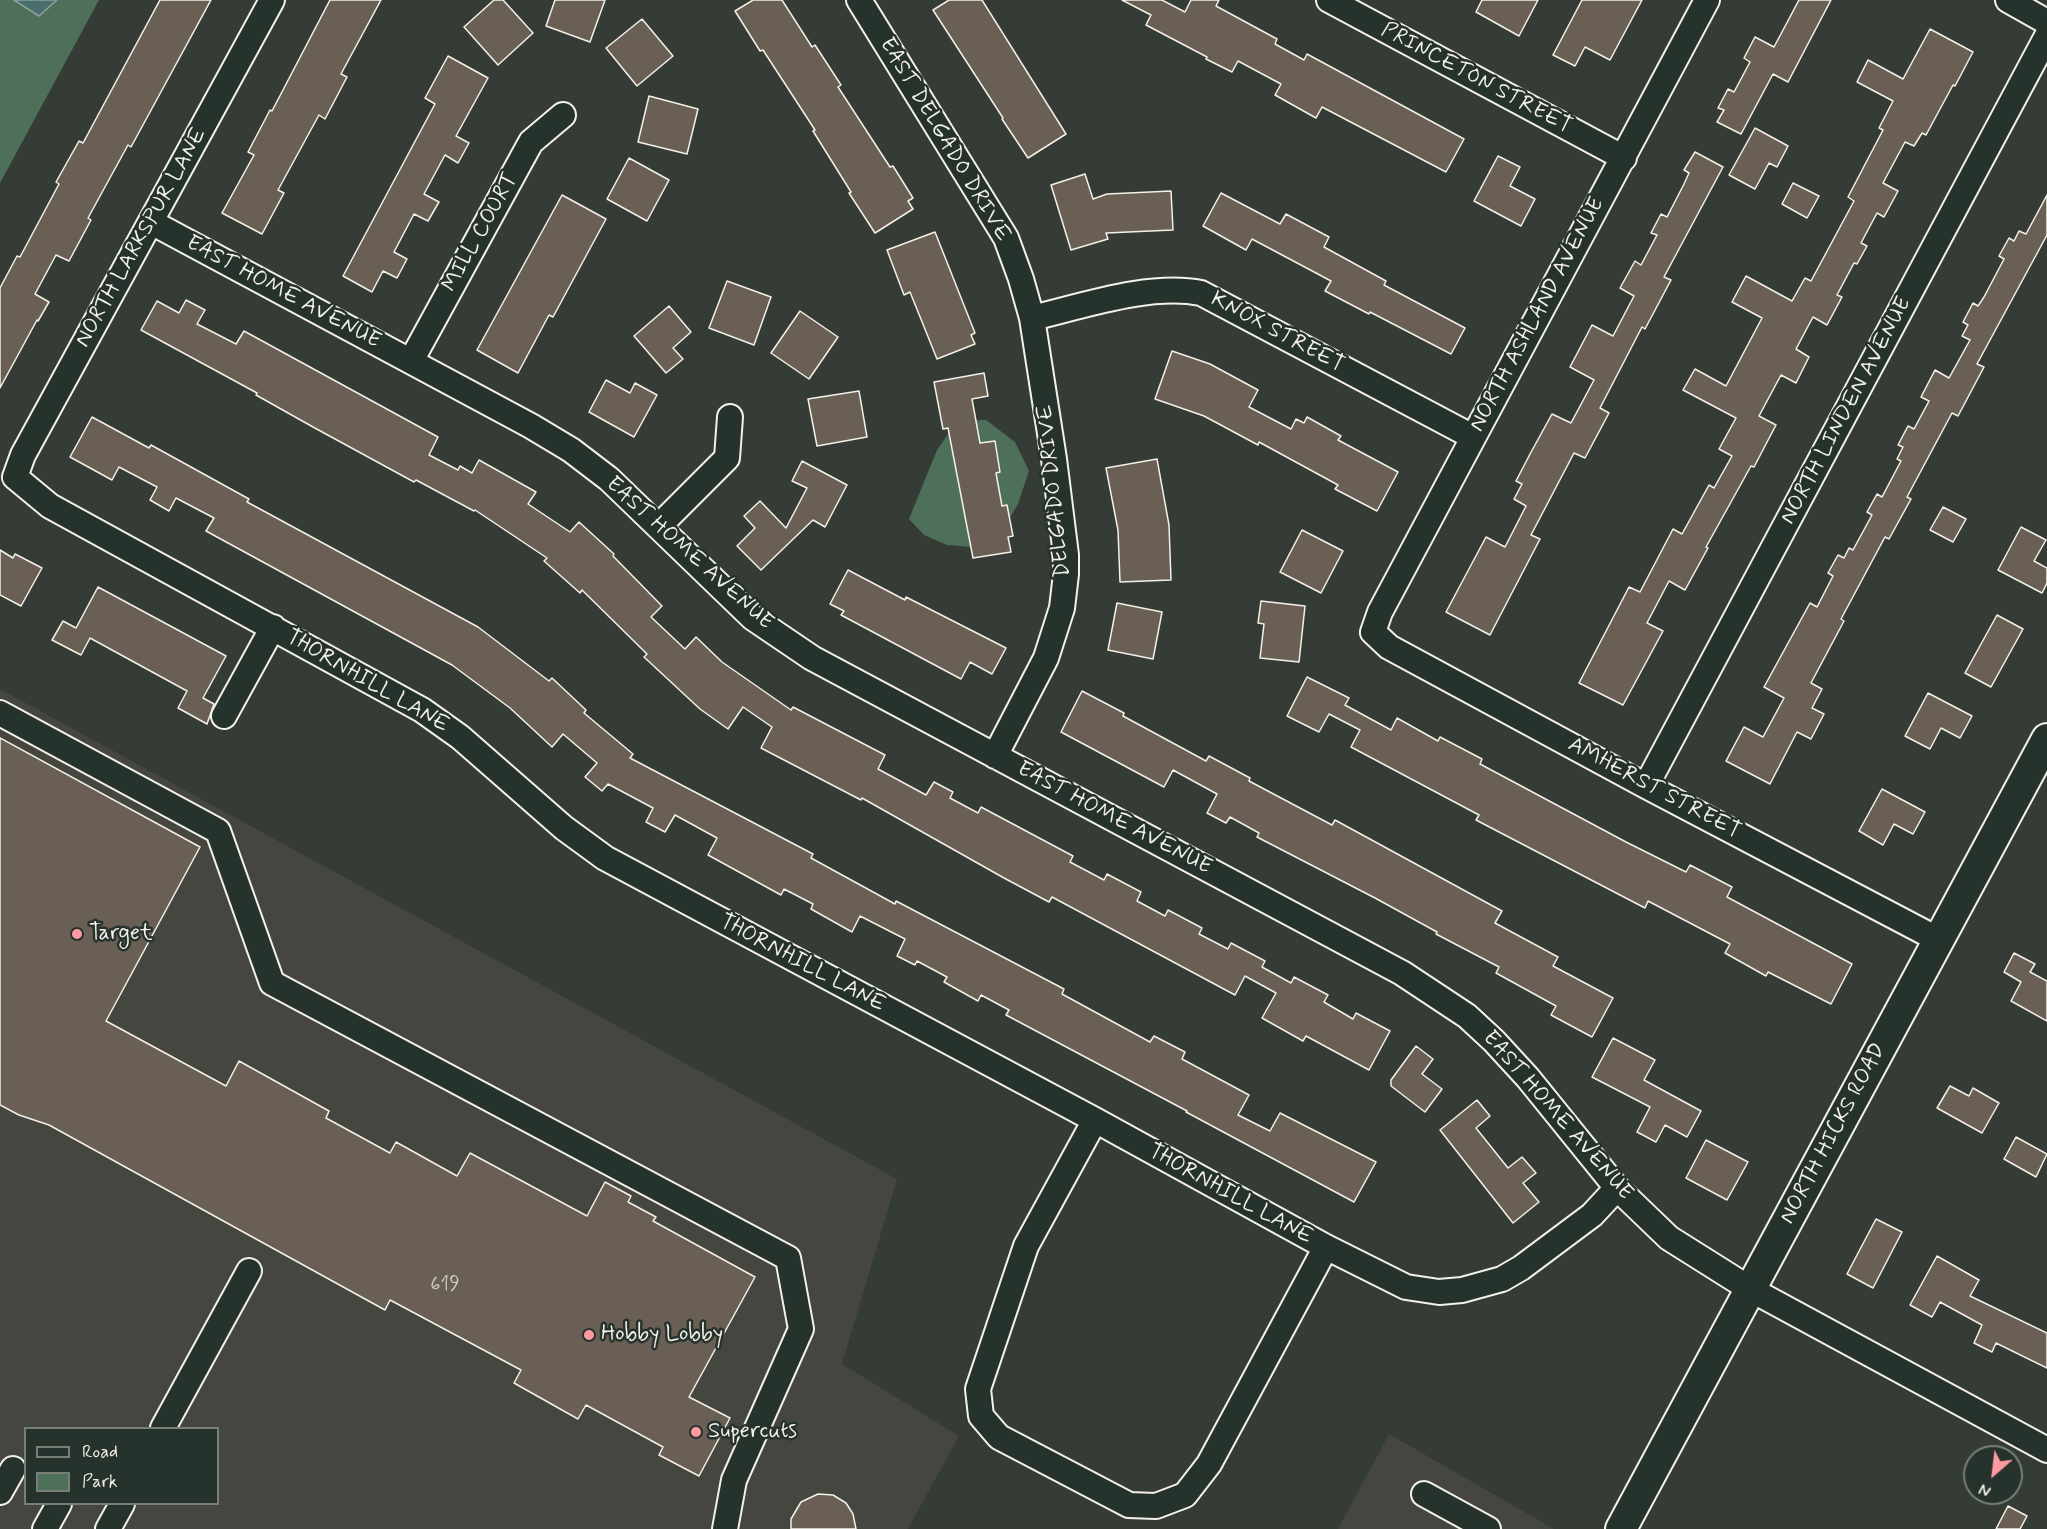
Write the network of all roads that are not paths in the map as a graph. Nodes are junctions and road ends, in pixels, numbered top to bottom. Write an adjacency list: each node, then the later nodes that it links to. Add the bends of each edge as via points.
1 (272, 0): 10 (street, NORTH LARKSPUR LANE)
2 (860, 0): 11 (street, EAST DELGADO DRIVE, via 1006,238)
3 (1329, 0): 9 (street, PRINCETON STREET)
4 (1707, 0): 9 (street, NORTH ASHLAND AVENUE)
5 (2008, 0): 6 (street)
6 (2047, 22)
7 (2047, 36): 23 (street, NORTH LINDEN AVENUE)
8 (563, 115): 12 (street, MILL COURT, via 531,142)
9 (1624, 158): 14 (street, NORTH ASHLAND AVENUE)
10 (151, 222): 12 (street, EAST HOME AVENUE); 15 (street, NORTH LARKSPUR LANE)
11 (1032, 318): 14 (street, KNOX STREET, via 1133,295 1182,289 1201,293); 22 (street, DELGADO DRIVE, via 1066,555 1065,590 1046,658)
12 (411, 361): 16 (street, EAST HOME AVENUE, via 571,450)
13 (730, 417): 16 (street, via 727,458)
14 (1473, 437): 18 (street, NORTH ASHLAND AVENUE)
15 (15, 477): 17 (street, THORNHILL LANE, via 50,506)
16 (659, 526): 22 (street, EAST HOME AVENUE, via 753,618 812,658)
17 (273, 627): 20 (street); 25 (street, THORNHILL LANE, via 422,710 605,858)
18 (1373, 632): 23 (street, AMHERST STREET, via 1389,647)
19 (0, 713): 39 (street, via 218,831 272,983 788,1258 801,1329 734,1480)
20 (224, 716)
21 (2047, 740): 24 (main road, NORTH HICKS ROAD)
22 (995, 756): 26 (street, EAST HOME AVENUE, via 1402,972 1438,995 1494,1041)
23 (1646, 786): 24 (street, AMHERST STREET)
24 (1939, 940): 29 (main road, NORTH HICKS ROAD)
25 (1095, 1120): 27 (street, THORNHILL LANE); 27 (street, via 1026,1246 978,1389 981,1416 999,1437 1129,1505 1156,1506 1185,1494 1209,1464)
26 (1617, 1188): 27 (street, THORNHILL LANE, via 1592,1215 1521,1268 1502,1279 1462,1290 1439,1292 1406,1287); 29 (street, EAST HOME AVENUE, via 1669,1238)
27 (1326, 1247)
28 (249, 1271): 30 (street)
29 (1750, 1289): 31 (street, EAST HOME AVENUE); 41 (main road, NORTH HICKS ROAD)
30 (164, 1427)
31 (2047, 1450)
32 (13, 1469): 33 (street)
33 (0, 1492)
34 (1424, 1494): 40 (street)
35 (58, 1505): 37 (street)
36 (121, 1505): 38 (street)
37 (45, 1529)
38 (108, 1529)
39 (725, 1529)
40 (1488, 1529)
41 (1621, 1529)

